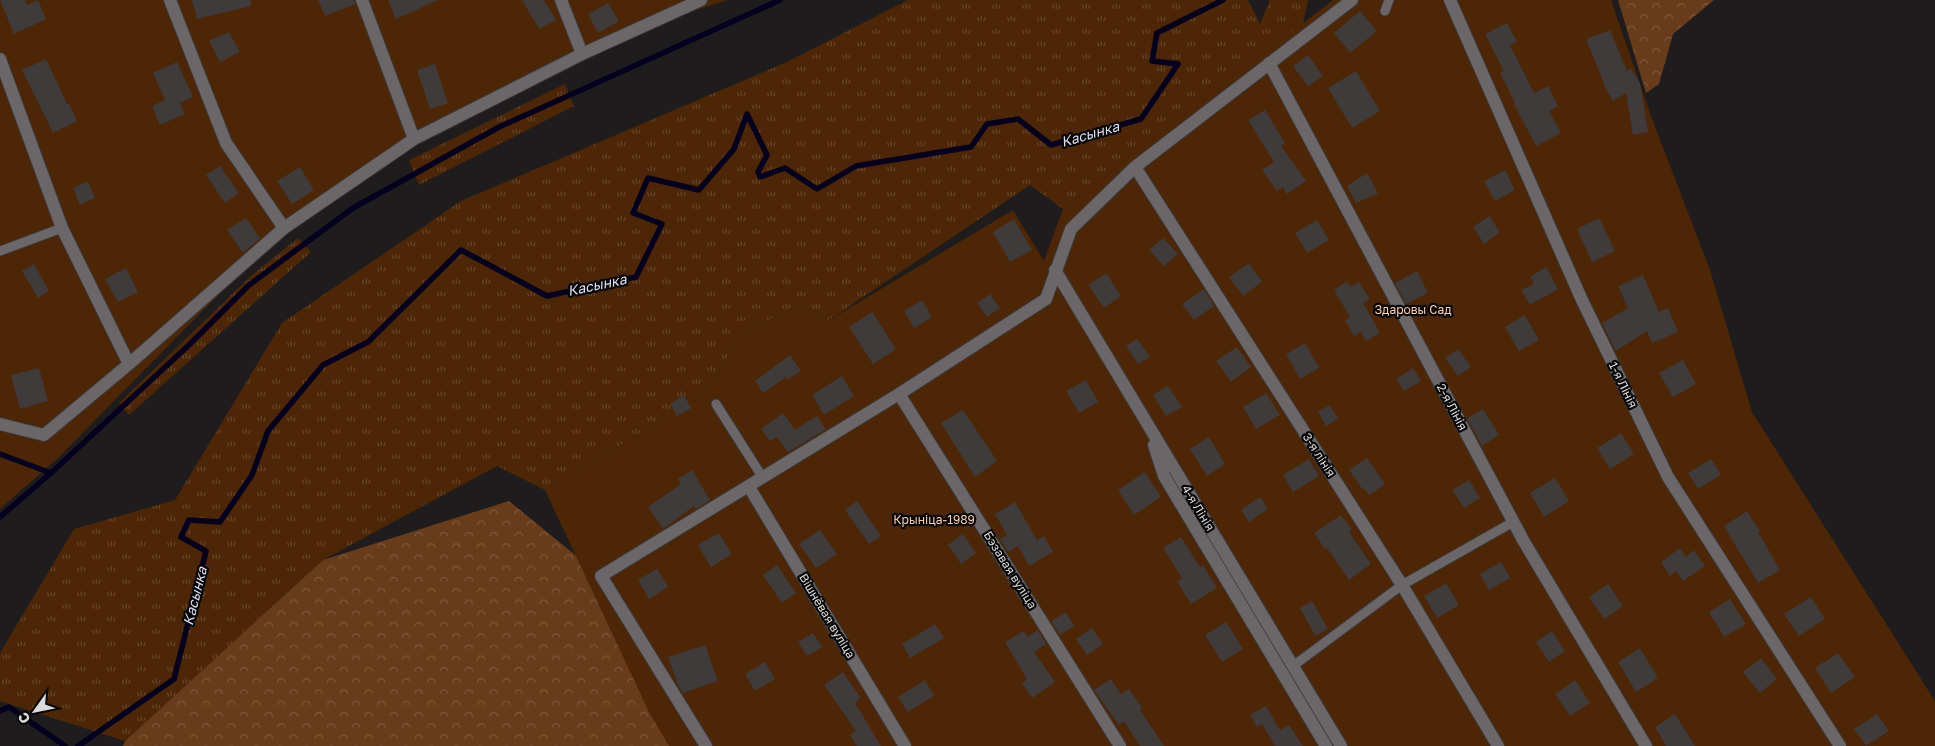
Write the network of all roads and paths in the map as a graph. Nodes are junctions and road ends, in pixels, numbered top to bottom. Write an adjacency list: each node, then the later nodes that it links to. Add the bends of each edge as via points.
1 (170, 0): 15 (street, via 226,143)
2 (362, 0): 12 (street)
3 (561, 0): 9 (street)
4 (701, 0): 9 (street)
5 (1352, 0): 11 (street)
6 (1389, 0): 8 (lane)
7 (1450, 0): 35 (street, 1-я Лінія, via 1582,298 1668,478)
8 (1386, 11)
9 (582, 54): 12 (street)
10 (0, 59): 14 (street)
11 (1269, 63): 13 (street); 25 (street, 2-я Лінія)
12 (414, 139): 15 (street)
13 (1136, 167): 17 (street, via 1070,229); 26 (street, 3-я лінія)
14 (62, 228): 16 (lane); 18 (street)
15 (284, 228): 18 (street)
16 (0, 251)
17 (1055, 270): 19 (street, via 1046,299); 22 (street, 4-я Лінія)
18 (129, 364): 21 (street, via 44,435)
19 (899, 394): 23 (street); 30 (street, Бэзавая вуліца)
20 (716, 404): 23 (lane)
21 (0, 424)
22 (1147, 424): 27 (street, 4-я Лінія); 31 (street, via 1164,476)
23 (763, 478): 24 (street)
24 (749, 487): 28 (street, via 601,576); 29 (street, Вішнёвая вуліца)
25 (1513, 522): 26 (lane); 34 (street, 2-я Лінія)
26 (1402, 585): 27 (lane); 33 (street, 3-я лінія)
27 (1293, 666): 32 (street, 4-я Лінія)
28 (706, 746)
29 (905, 746)
30 (1120, 746)
31 (1326, 746)
32 (1341, 746)
33 (1498, 746)
34 (1646, 746)
35 (1840, 746)

